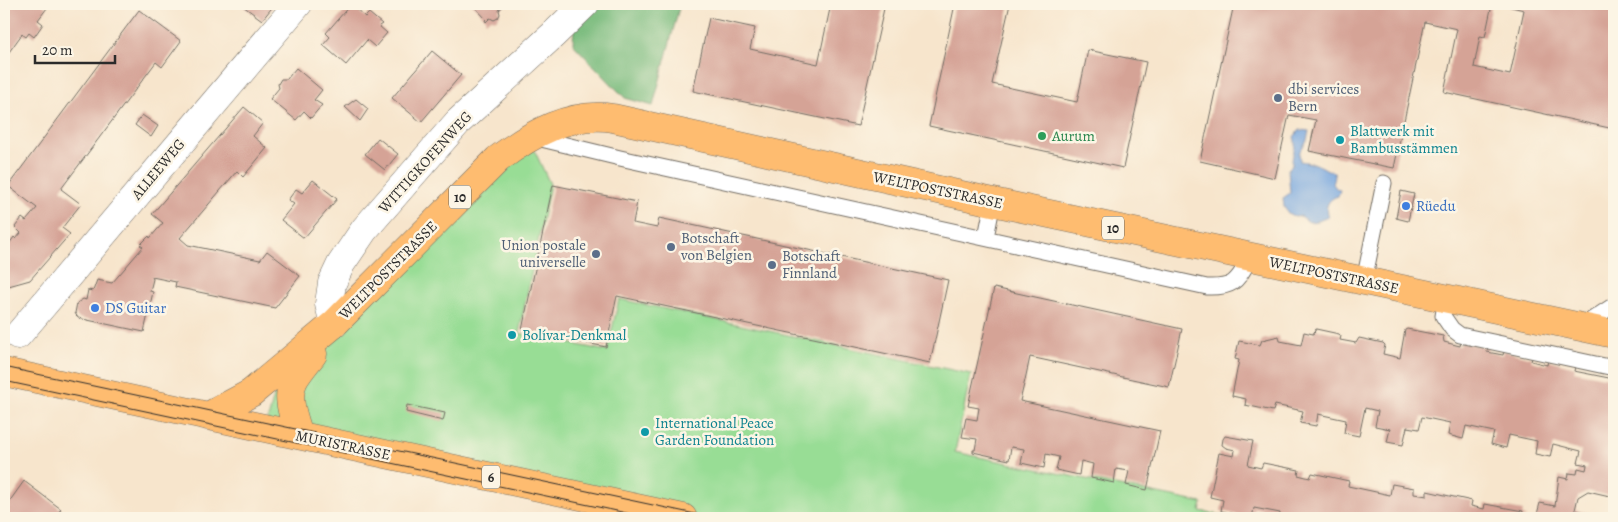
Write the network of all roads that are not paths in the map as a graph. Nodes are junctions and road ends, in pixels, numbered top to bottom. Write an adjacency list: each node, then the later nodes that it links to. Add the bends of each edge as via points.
1 (298, 4): 14 (street, ALLEEWEG)
2 (585, 4): 11 (street, WITTIGKOFENWEG, via 458,122 364,230 340,264 332,283 328,304)
3 (531, 136): 5 (main road, WELTPOSTSTRASSE / 10, via 574,120 604,116); 6 (lane); 11 (main road, WELTPOSTSTRASSE / 10, via 498,159)
4 (1384, 183): 8 (lane)
5 (993, 202): 6 (lane); 7 (main road, WELTPOSTSTRASSE / 10)
6 (986, 237): 7 (lane, via 1207,287 1224,287 1232,283)
7 (1251, 257): 8 (main road, WELTPOSTSTRASSE / 10)
8 (1364, 281): 9 (main road, WELTPOSTSTRASSE / 10)
9 (1446, 298): 12 (main road, WELTPOSTSTRASSE / 10); 15 (lane, via 1443,316 1460,335)
10 (1614, 305): 12 (lane)
11 (334, 324): 17 (main road, WELTPOSTSTRASSE / 10, via 252,394); 18 (main road, WELTPOSTSTRASSE / 10, via 293,381 290,404)
12 (1580, 327): 13 (main road, WELTPOSTSTRASSE / 10)
13 (1614, 334)
14 (18, 335)
15 (1614, 368)
16 (4, 372): 17 (main road, MURISTRASSE / 6)
17 (208, 416): 18 (main road, MURISTRASSE / 6)
18 (300, 435): 19 (main road, MURISTRASSE / 6)
19 (683, 518)

